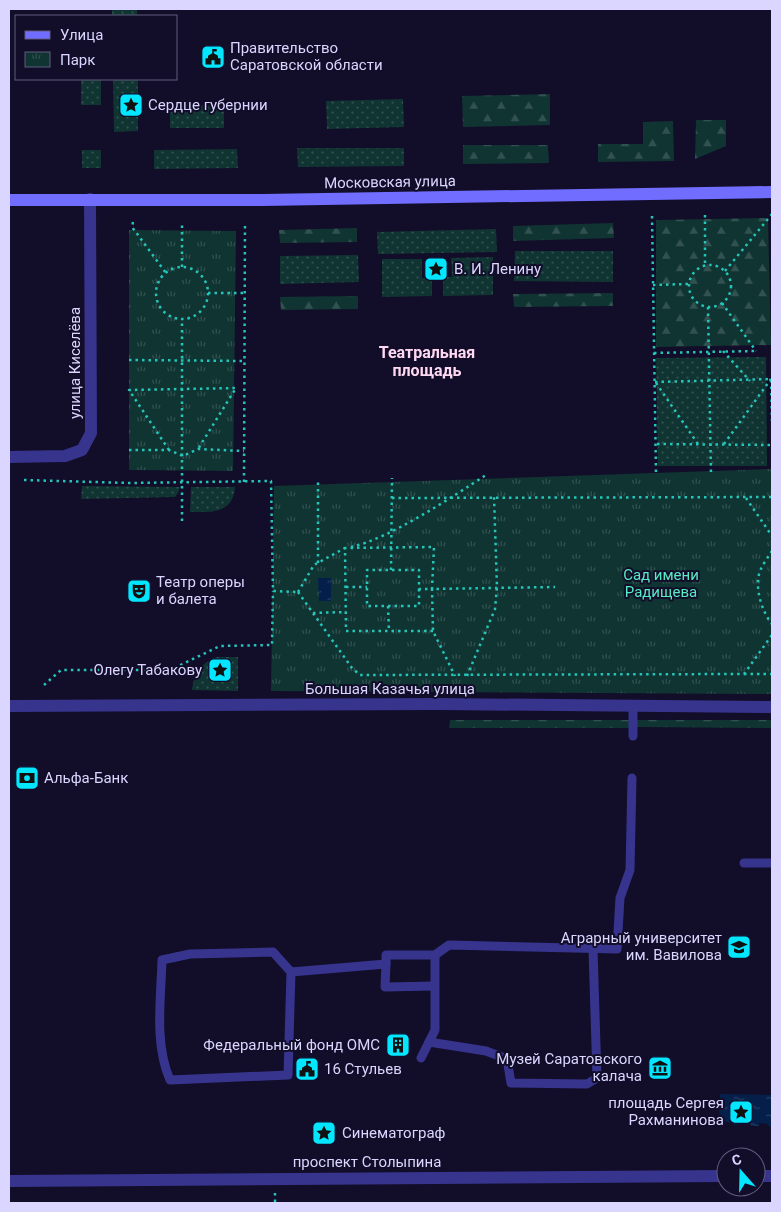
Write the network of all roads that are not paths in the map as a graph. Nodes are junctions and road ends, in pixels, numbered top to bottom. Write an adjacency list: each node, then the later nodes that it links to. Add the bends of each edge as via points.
1 (772, 192): 2 (main road, Московская улица, via 262,200)
2 (90, 199): 3 (main road, Московская улица); 4 (street, улица Киселёва, via 91,433 82,450 65,456)
3 (9, 200)
4 (9, 457)
5 (9, 706): 6 (street, Большая Казачья улица)
6 (633, 706): 7 (street, Большая Казачья улица); 8 (lane)
7 (772, 707)
8 (633, 736)
9 (632, 778): 12 (lane, via 630,870 620,898 617,950)
10 (744, 863): 11 (lane)
11 (772, 863)
12 (593, 949): 13 (lane, via 449,945); 17 (lane, via 597,1078 587,1084 511,1083 507,1058 486,1051)
13 (434, 955): 14 (lane, via 386,954); 17 (lane, via 435,1030)
14 (386, 964): 15 (lane); 16 (lane, via 385,987)
15 (291, 972): 15 (lane, via 288,1075 170,1080 160,1040 162,960 190,954 274,952)
16 (434, 986)
17 (429, 1042): 18 (lane)
18 (421, 1058)
19 (716, 1176): 20 (street, проспект Столыпина)
20 (9, 1181)

